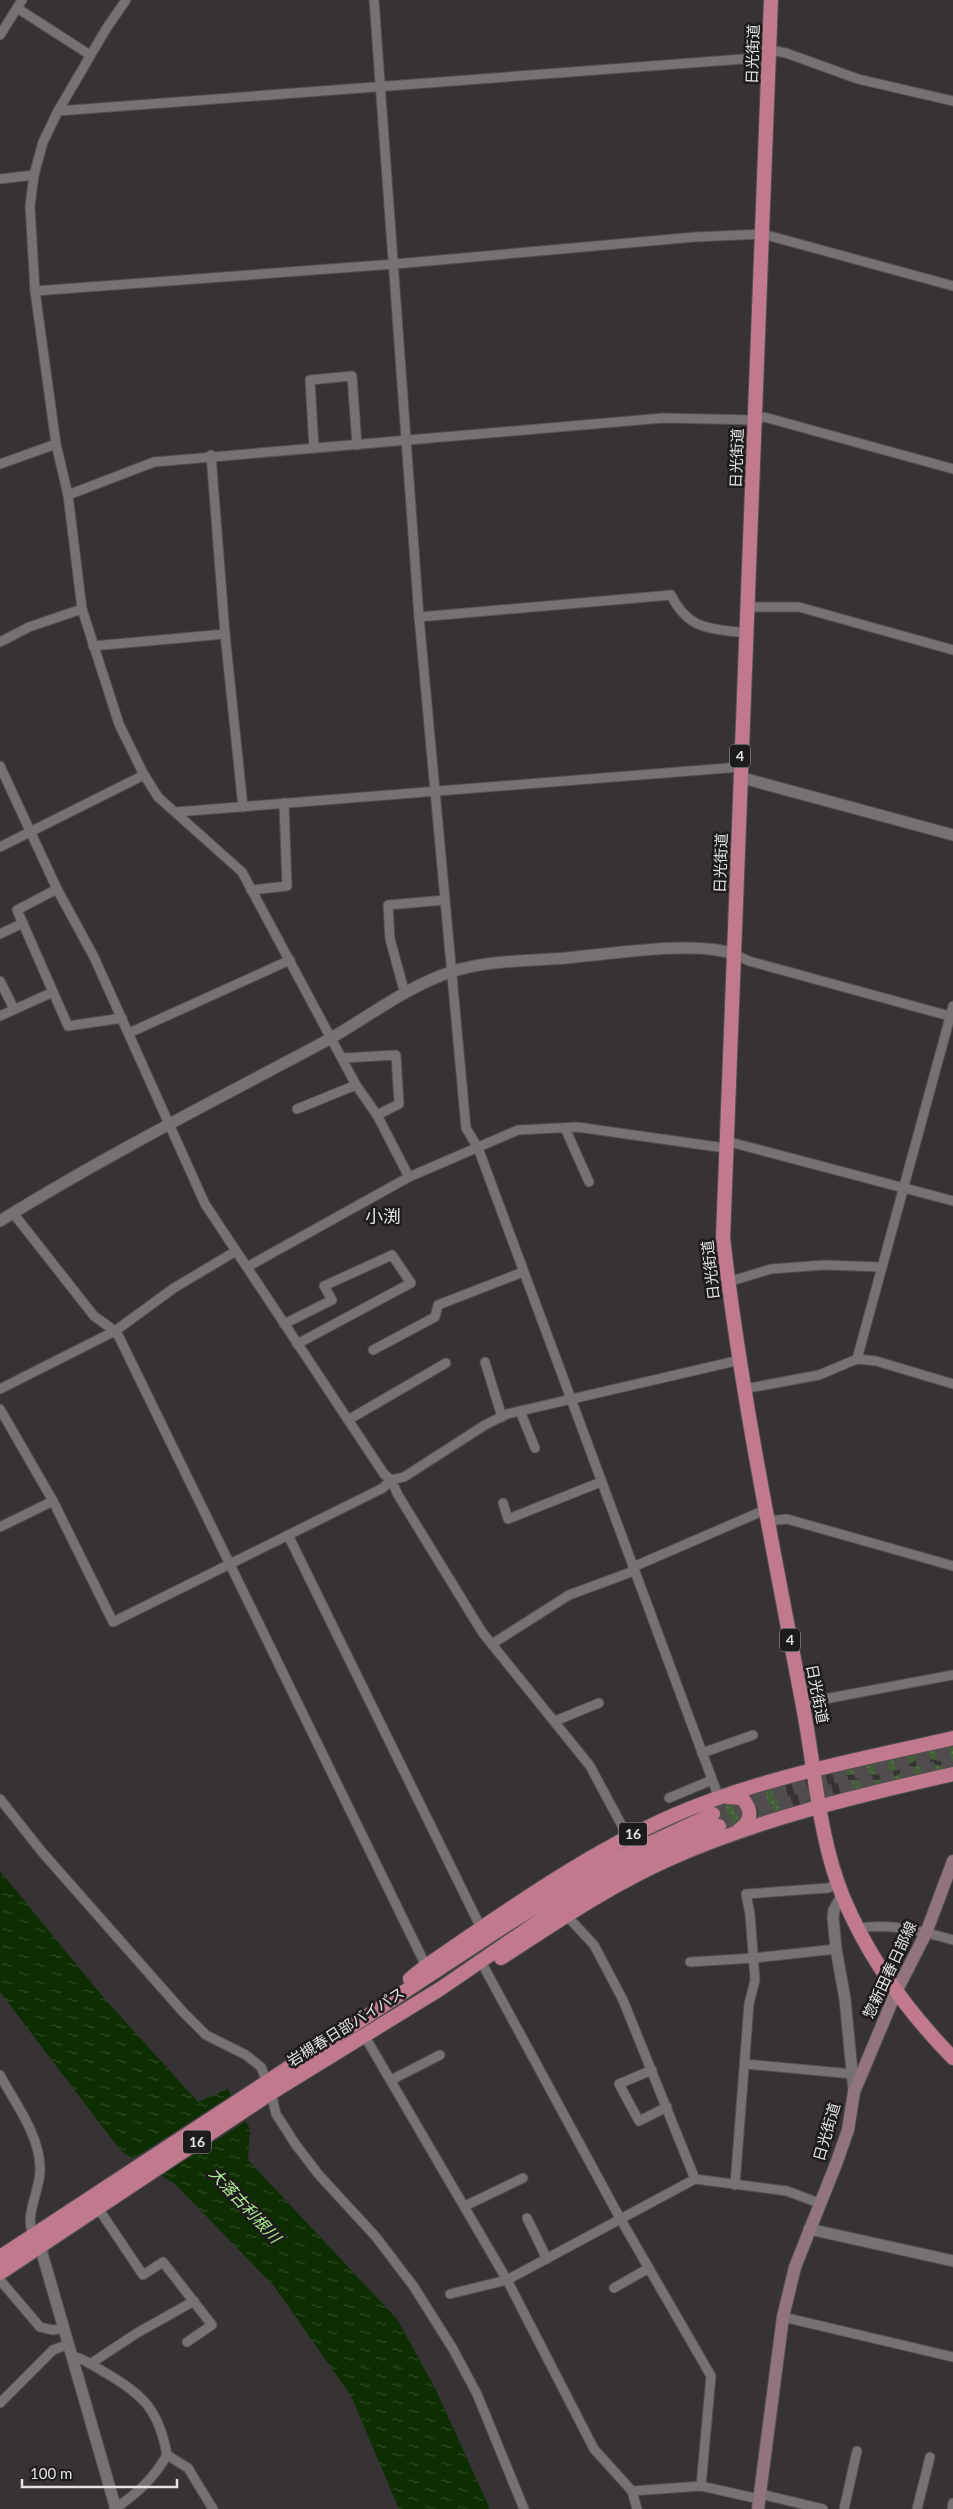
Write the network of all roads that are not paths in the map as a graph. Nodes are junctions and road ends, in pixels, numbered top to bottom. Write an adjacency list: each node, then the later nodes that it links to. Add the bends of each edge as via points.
1 (22, 0): 5 (street)
2 (126, 0): 8 (street)
3 (374, 0): 10 (street)
4 (771, 0): 7 (highway, 日光街道 / 4)
5 (17, 8): 6 (street); 8 (street)
6 (0, 35)
7 (770, 50): 11 (street, via 858,78); 15 (highway, 日光街道 / 4)
8 (90, 55): 12 (street)
9 (743, 58): 10 (street)
10 (381, 87): 12 (street); 16 (street)
11 (953, 101)
12 (58, 111): 13 (street)
13 (34, 175): 14 (street); 18 (street, via 30,206)
14 (0, 179)
15 (763, 234): 16 (street, via 695,237); 17 (street); 19 (highway, 日光街道 / 4)
16 (395, 264): 18 (street); 20 (street)
17 (953, 286)
18 (35, 291): 21 (street)
19 (755, 420): 20 (street, via 663,418); 26 (street, via 764,417); 28 (highway, 日光街道 / 4)
20 (405, 441): 22 (street); 30 (street)
21 (56, 444): 25 (street); 27 (street)
22 (357, 445): 23 (street); 23 (street, via 352,376 310,380)
23 (314, 448): 24 (street)
24 (212, 456): 27 (street, via 154,462); 32 (street)
25 (0, 464)
26 (953, 469)
27 (68, 495): 29 (street)
28 (746, 607): 31 (highway, 日光街道 / 4); 35 (street, via 799,607)
29 (82, 608): 33 (street, via 29,627); 34 (street)
30 (419, 617): 31 (street, via 671,595 678,608 700,627); 39 (street)
31 (745, 633): 37 (highway, 日光街道 / 4)
32 (225, 634): 34 (street); 41 (street)
33 (0, 642)
34 (93, 646): 38 (street, via 118,724)
35 (953, 650)
36 (0, 766): 43 (street)
37 (740, 772): 39 (street); 44 (street); 51 (highway, 日光街道 / 4)
38 (144, 775): 42 (street, via 158,797); 43 (street)
39 (437, 791): 40 (street); 48 (street)
40 (284, 803): 41 (street); 47 (street, via 287,886)
41 (243, 807): 42 (street)
42 (176, 812): 47 (street, via 242,872)
43 (32, 833): 45 (street); 46 (street)
44 (953, 835)
45 (0, 847)
46 (57, 889): 49 (street, via 17,910); 61 (street)
47 (252, 890): 52 (street)
48 (445, 900): 53 (street); 56 (street, via 388,905 390,938)
49 (23, 923): 50 (street); 55 (street)
50 (0, 934)
51 (734, 954): 53 (street, via 722,949 689,948 504,963); 60 (street, via 749,961); 70 (highway, 日光街道 / 4)
52 (290, 960): 62 (street); 63 (street)
53 (451, 972): 56 (street); 71 (street, via 466,1128)
54 (0, 981): 58 (street)
55 (53, 992): 58 (street); 61 (street, via 68,1026)
56 (405, 994): 63 (street)
57 (953, 1006): 60 (street)
58 (14, 1010): 59 (street)
59 (0, 1016)
60 (952, 1016): 74 (street)
61 (122, 1018): 62 (street)
62 (129, 1033): 68 (street)
63 (332, 1038): 64 (street); 68 (street)
64 (343, 1058): 65 (street); 67 (street, via 396,1055 399,1104)
65 (356, 1085): 66 (street); 67 (street)
66 (297, 1109)
67 (377, 1115): 72 (street)
68 (170, 1125): 76 (street); 78 (street, via 205,1204)
69 (565, 1128): 70 (street); 71 (street, via 518,1130); 73 (street)
70 (726, 1144): 74 (street); 82 (highway, 日光街道 / 4, via 723,1238)
71 (478, 1148): 72 (street); 81 (street)
72 (409, 1177): 79 (street)
73 (590, 1182)
74 (904, 1188): 75 (street); 80 (street)
75 (953, 1201)
76 (13, 1213): 77 (street); 84 (street, via 94,1316)
77 (0, 1221)
78 (236, 1251): 79 (street); 84 (street, via 174,1288)
79 (247, 1267): 83 (street)
80 (882, 1267): 82 (street, via 824,1265 771,1269); 87 (street)
81 (523, 1272): 86 (street, via 438,1305 435,1317); 94 (street)
82 (728, 1282): 88 (highway, 日光街道 / 4)
83 (284, 1324): 85 (street); 85 (street, via 332,1300 324,1286 392,1255 411,1283)
84 (115, 1331): 92 (street); 107 (street, via 213,1533)
85 (297, 1344): 98 (street)
86 (373, 1350)
87 (857, 1359): 91 (street, via 876,1361); 93 (street, via 819,1375)
88 (740, 1360): 93 (highway, 日光街道 / 4); 94 (street)
89 (484, 1362): 97 (street)
90 (446, 1363): 98 (street)
91 (953, 1384)
92 (0, 1389)
93 (744, 1389): 104 (highway, 日光街道 / 4)
94 (570, 1399): 96 (street); 101 (street)
95 (0, 1410): 102 (street)
96 (520, 1411): 97 (street); 99 (street)
97 (502, 1417): 100 (street, via 404,1477)
98 (348, 1420): 100 (street)
99 (535, 1448)
100 (391, 1480): 106 (street, via 383,1488); 110 (street, via 402,1503)
101 (601, 1482): 103 (street, via 508,1519); 109 (street)
102 (53, 1501): 105 (street); 107 (street, via 113,1622)
103 (503, 1503)
104 (766, 1515): 108 (street); 109 (street); 113 (highway, 日光街道 / 4)
105 (0, 1528)
106 (288, 1535): 107 (street); 130 (street)
107 (232, 1565): 137 (street)
108 (953, 1566)
109 (634, 1569): 110 (street, via 569,1595); 117 (street)
110 (492, 1644): 114 (street)
111 (953, 1675): 113 (street)
112 (599, 1703): 114 (street)
113 (803, 1703): 118 (highway, 日光街道 / 4)
114 (555, 1721): 126 (street, via 590,1766)
115 (753, 1735): 117 (street)
116 (953, 1738): 118 (highway, 16)
117 (702, 1754): 120 (street)
118 (814, 1770): 122 (highway, 16); 124 (highway, 日光街道 / 4)
119 (953, 1774): 124 (highway, 16)
120 (712, 1780): 121 (street); 122 (street)
121 (668, 1798)
122 (719, 1798): 125 (highway, 16, via 742,1798 749,1806 750,1820); 126 (highway, 16)
123 (0, 1799): 150 (street, via 42,1852 183,2012 206,2035 261,2066)
124 (820, 1805): 125 (highway, 16); 128 (highway, 日光街道 / 4, via 825,1837)
125 (736, 1833): 129 (highway, 16, via 667,1860)
126 (628, 1837): 130 (highway, 16)
127 (953, 1861): 132 (main road, 惣新田春日部線)
128 (841, 1890): 131 (highway, 4); 134 (street, 日光街道, via 833,1917); 135 (street, via 828,1888 746,1894)
129 (567, 1916): 138 (highway, 16); 146 (street, via 594,1945 623,2000)
130 (482, 1928): 137 (highway, 16)
131 (859, 1928): 132 (street, via 880,1925); 140 (highway, 4)
132 (926, 1933): 133 (street); 140 (main road, 惣新田春日部線)
133 (953, 1940)
134 (836, 1949): 135 (street); 147 (street, 日光街道)
135 (754, 1958): 136 (street); 145 (street, via 755,1980)
136 (690, 1962)
137 (426, 1966): 141 (highway, 16)
138 (485, 1969): 139 (highway, 16); 161 (street)
139 (440, 1989): 141 (highway, 岩槻春日部バイパス / 16, via 567,1902 716,1820 605,1864); 142 (highway, 岩槻春日部バイパス / 16)
140 (896, 1992): 144 (highway, 4); 151 (main road, 惣新田春日部線)
141 (357, 2023): 150 (highway, 岩槻春日部バイパス / 16)
142 (364, 2036): 149 (street); 150 (highway, 岩槻春日部バイパス / 16)
143 (440, 2055): 149 (street)
144 (953, 2058)
145 (745, 2064): 147 (street); 156 (street)
146 (652, 2070): 152 (street); 152 (street, via 619,2084 639,2121)
147 (853, 2074): 151 (street, 日光街道)
148 (0, 2075): 163 (street, via 32,2134 39,2158 39,2183 29,2219)
149 (391, 2080): 158 (street)
150 (269, 2088): 153 (highway, 岩槻春日部バイパス / 16); 190 (street, via 276,2114 296,2145 376,2237 414,2287 453,2348 490,2422)
151 (854, 2092): 157 (main road, 日光街道, via 848,2130)
152 (667, 2107): 155 (street)
153 (137, 2175): 159 (highway, 岩槻春日部バイパス / 16); 163 (highway, 岩槻春日部バイパス / 16)
154 (523, 2178): 158 (street)
155 (695, 2179): 156 (street); 161 (street)
156 (735, 2185): 157 (street, via 787,2191)
157 (819, 2203): 162 (main road, 日光街道)
158 (465, 2206): 170 (street)
159 (98, 2208): 163 (highway, 岩槻春日部バイパス / 16); 173 (street, via 143,2275 163,2262)
160 (527, 2218): 165 (street)
161 (621, 2220): 165 (street); 167 (street)
162 (809, 2229): 166 (street); 174 (main road, 日光街道, via 795,2267)
163 (36, 2240): 164 (highway, 岩槻春日部バイパス / 16); 168 (highway, 岩槻春日部バイパス / 16); 175 (street)
164 (0, 2256)
165 (547, 2259): 170 (street)
166 (953, 2261)
167 (649, 2268): 171 (street); 184 (street, via 712,2376)
168 (0, 2273)
169 (0, 2280): 175 (street, via 40,2327)
170 (507, 2280): 172 (street); 185 (street, via 594,2449)
171 (614, 2288)
172 (450, 2294)
173 (194, 2301): 176 (street, via 212,2325); 179 (street)
174 (783, 2317): 178 (street); 186 (main road, 日光街道)
175 (64, 2328): 177 (street)
176 (187, 2342)
177 (70, 2350): 179 (street); 180 (street, via 54,2350); 188 (street)
178 (953, 2357)
179 (90, 2364): 182 (street, via 127,2384 149,2405 163,2431)
180 (0, 2403)
181 (857, 2450): 193 (street)
182 (167, 2455): 188 (street, via 134,2497); 189 (street, via 188,2468)
183 (930, 2457): 194 (street)
184 (701, 2486): 185 (street); 186 (street)
185 (632, 2491): 191 (street)
186 (759, 2501): 192 (street)
187 (953, 2503): 195 (street)
188 (115, 2509)
189 (213, 2509)
190 (524, 2509)
191 (637, 2509)
192 (823, 2509)
193 (844, 2509)
194 (917, 2509)
195 (952, 2509)

